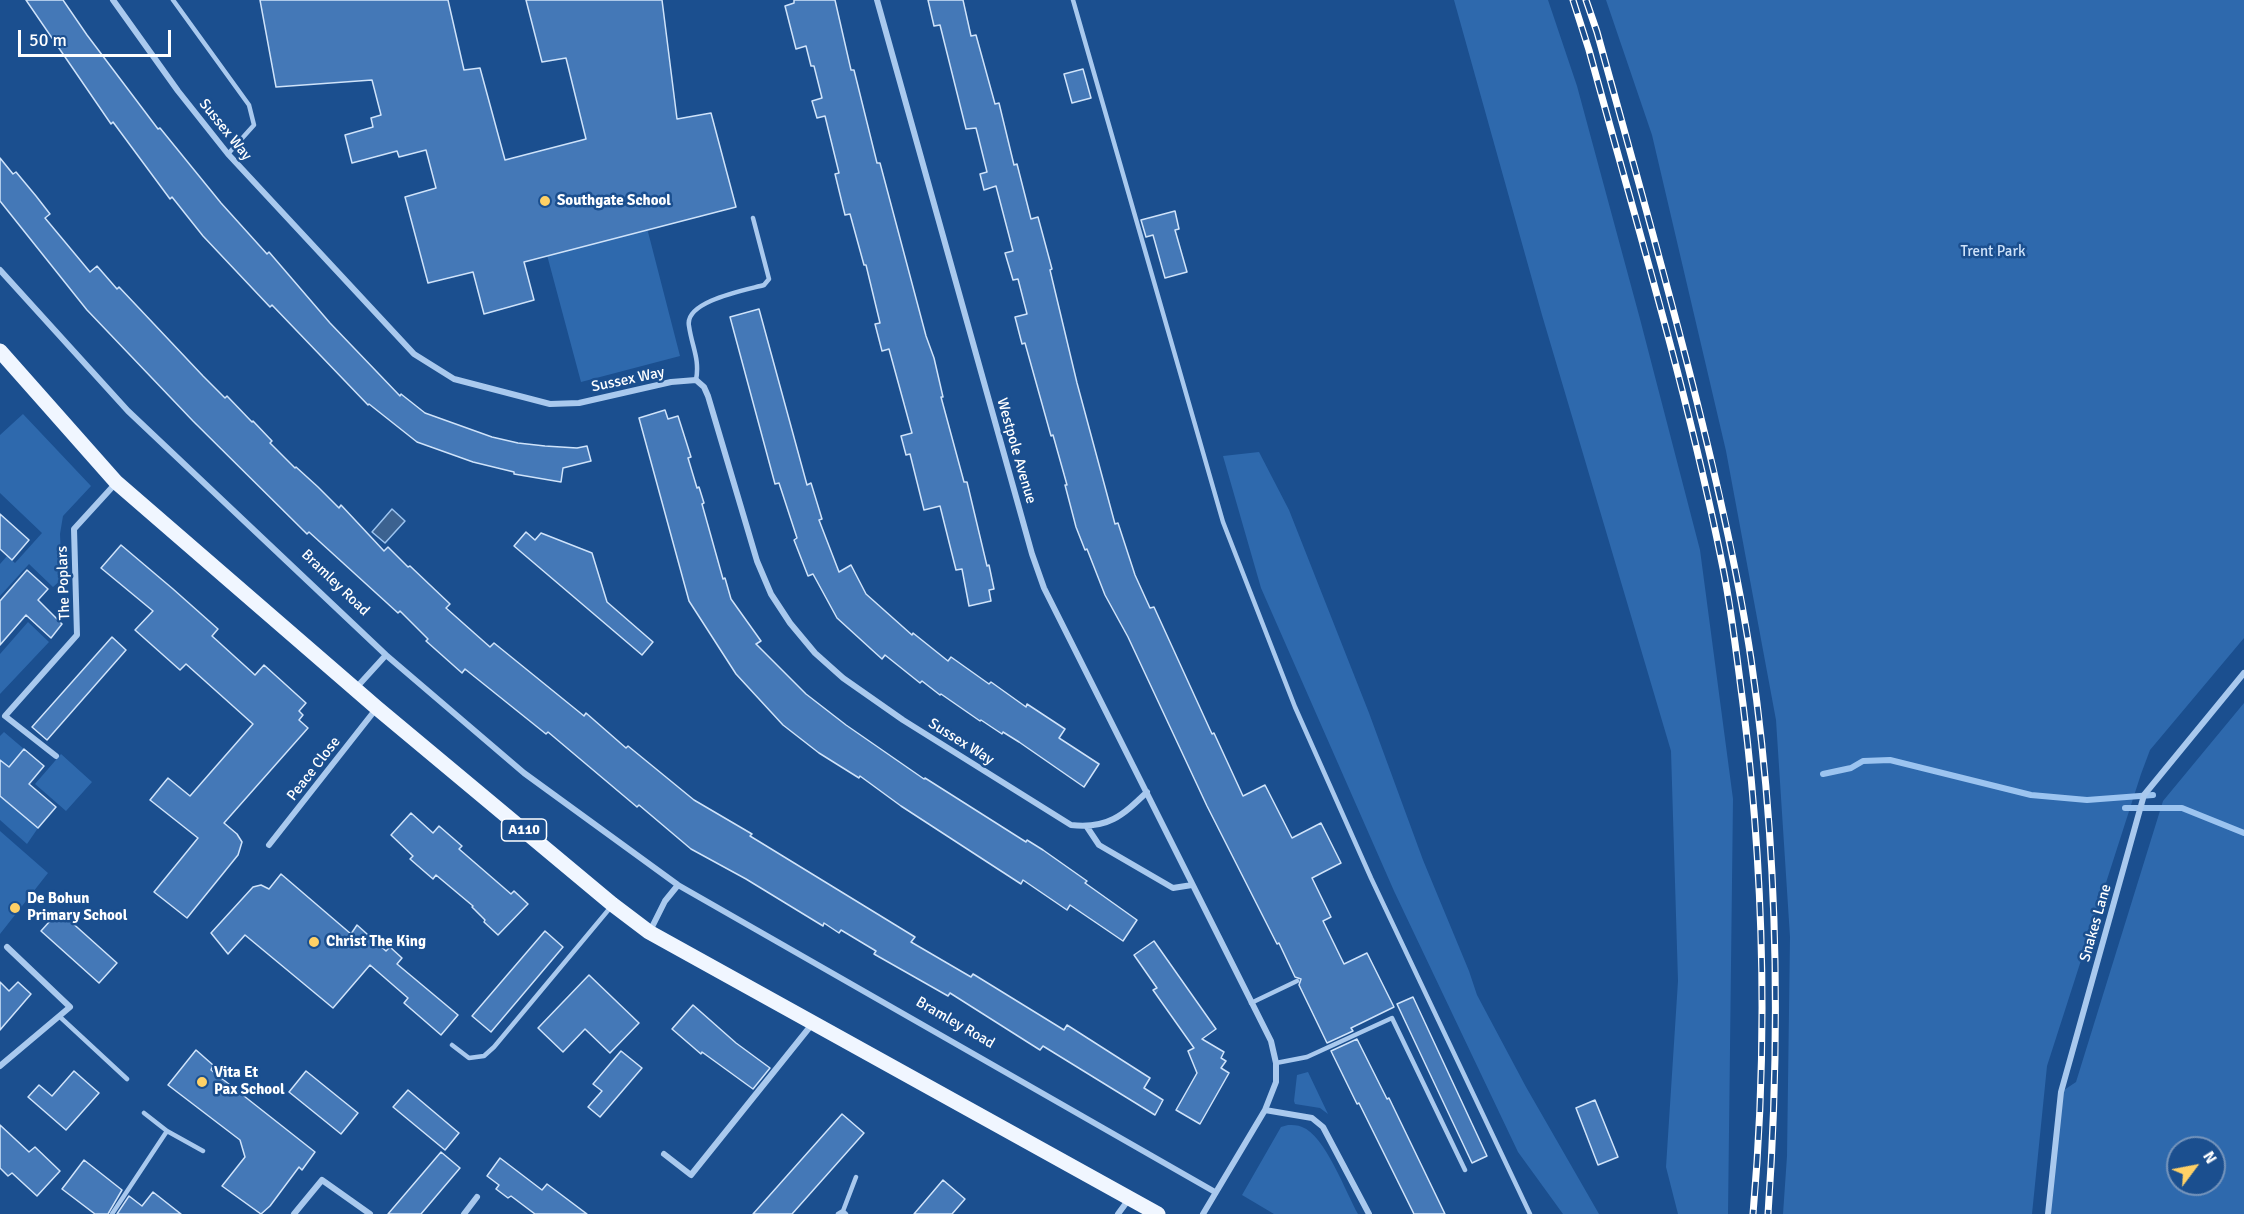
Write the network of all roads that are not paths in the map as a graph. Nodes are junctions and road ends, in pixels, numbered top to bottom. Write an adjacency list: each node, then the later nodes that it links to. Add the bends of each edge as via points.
1 (113, 0): 5 (street, Sussex Way)
2 (173, 0): 5 (lane, via 249,105 254,125)
3 (877, 0): 18 (street, Westpole Avenue, via 1032,554 1049,598)
4 (1073, 0): 53 (lane, via 1223,522 1304,728)
5 (228, 154): 9 (street, Sussex Way, via 414,354 454,379 550,404 579,403)
6 (753, 218): 9 (lane, via 769,279 764,285 702,305 691,313 688,323 699,364)
7 (0, 270): 11 (street, Bramley Road, via 128,411)
8 (0, 351): 10 (main road, A110)
9 (696, 380): 19 (street, Sussex Way, via 705,387 757,561 771,594 815,653 903,720 1071,825)
10 (116, 482): 13 (main road, A110); 15 (street, The Poplars, via 75,529 77,635)
11 (386, 655): 13 (street); 21 (street, Bramley Road, via 524,773)
12 (2244, 673): 54 (street, Snakes Lane, via 2144,795 2061,1092)
13 (356, 689): 14 (main road, A110)
14 (377, 708): 20 (street, Peace Close); 23 (main road, A110)
15 (5, 716): 16 (street, The Poplars); 17 (street)
16 (0, 722)
17 (56, 756)
18 (1147, 792): 19 (street, via 1125,814); 22 (street, Westpole Avenue)
19 (1088, 827): 22 (street, via 1099,845 1173,888)
20 (269, 845)
21 (678, 885): 24 (street, via 665,900); 41 (street, Bramley Road)
22 (1192, 885): 27 (street)
23 (612, 904): 24 (main road, A110); 30 (lane, via 484,1056 469,1058)
24 (649, 932): 29 (main road, A110)
25 (7, 947): 28 (street, via 70,1007)
26 (1297, 981): 27 (lane)
27 (1251, 1003): 31 (street, via 1271,1041)
28 (59, 1016): 32 (street); 33 (lane)
29 (813, 1022): 38 (street, via 691,1175); 43 (main road, A110)
30 (452, 1045)
31 (1276, 1063): 34 (street, via 1276,1082); 39 (lane, via 1307,1058 1392,1018)
32 (0, 1066)
33 (127, 1079)
34 (1265, 1110): 41 (street); 52 (street, via 1312,1118 1323,1127)
35 (144, 1113): 36 (lane)
36 (167, 1131): 37 (lane); 45 (lane)
37 (203, 1151)
38 (664, 1154)
39 (1465, 1170)
40 (856, 1177): 44 (lane)
41 (1215, 1192): 51 (street)
42 (477, 1197): 48 (street)
43 (1129, 1198): 49 (street); 50 (main road, A110)
44 (842, 1213)
45 (112, 1214)
46 (294, 1214): 47 (street, via 322,1180)
47 (370, 1214)
48 (464, 1214)
49 (1118, 1214)
50 (1158, 1214)
51 (1203, 1214)
52 (1369, 1214)
53 (1530, 1214)
54 (2048, 1214)

